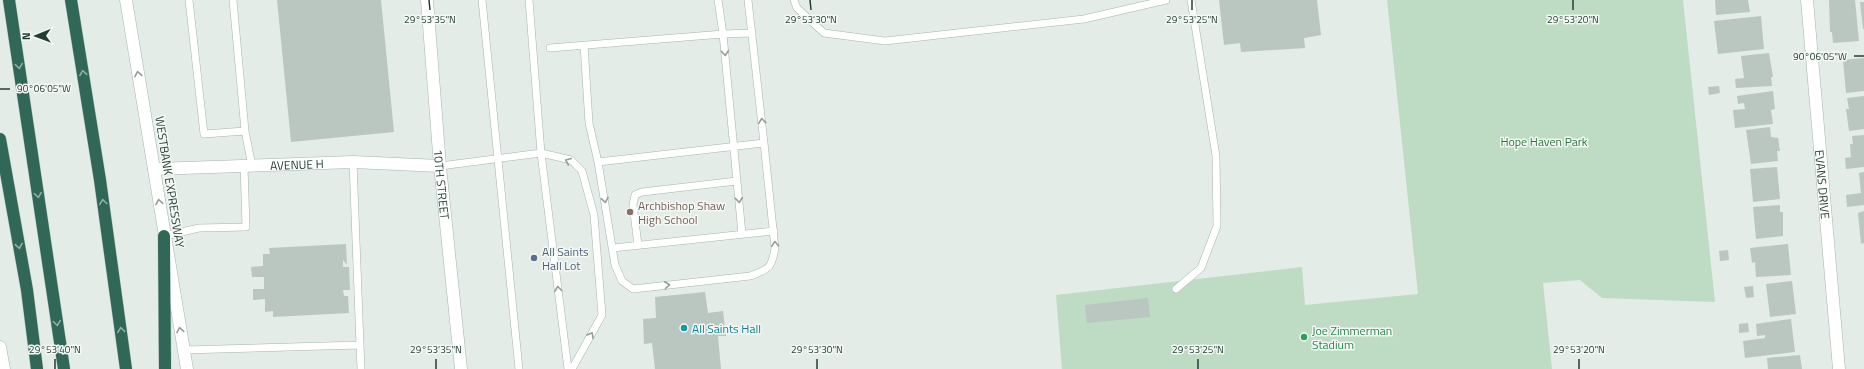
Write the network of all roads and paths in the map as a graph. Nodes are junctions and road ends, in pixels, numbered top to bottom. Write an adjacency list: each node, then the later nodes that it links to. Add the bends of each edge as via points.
1 (9, 0): 42 (highway, one-way to 42)
2 (71, 0): 43 (highway, one-way to 2, via 100,180)
3 (126, 0): 29 (street, WESTBANK EXPRESSWAY, one-way to 3)
4 (189, 0): 19 (lane, via 204,134)
5 (233, 0): 19 (lane)
6 (428, 0): 28 (street, 10TH STREET)
7 (482, 0): 24 (lane)
8 (528, 0): 23 (lane)
9 (718, 0): 16 (lane)
10 (748, 0): 15 (lane)
11 (794, 0): 12 (lane, via 796,8 824,33 885,41 1084,19)
12 (1166, 0)
13 (1192, 0): 36 (lane, via 1216,156 1217,226 1201,268)
14 (1807, 0): 51 (street, EVANS DRIVE)
15 (752, 33): 16 (lane); 21 (lane, one-way to 15)
16 (723, 34): 17 (lane); 22 (lane, one-way to 22)
17 (584, 45): 18 (lane); 26 (lane, via 590,123)
18 (550, 48)
19 (245, 131): 27 (lane)
20 (0, 139): 41 (highway, one-way to 41, via 27,290)
21 (764, 143): 22 (lane); 31 (lane)
22 (734, 148): 26 (lane); 30 (lane)
23 (541, 154): 24 (lane); 49 (lane, one-way to 23); 50 (lane, one-way to 23, via 602,315 594,215 582,171 571,160)
24 (497, 159): 28 (lane); 48 (lane)
25 (353, 162): 27 (street, AVENUE H); 28 (street, AVENUE H); 37 (lane)
26 (598, 162): 35 (lane, one-way to 35)
27 (248, 166): 29 (street, AVENUE H); 33 (lane, via 246,227 200,228)
28 (440, 166): 47 (street, 10TH STREET)
29 (154, 169): 33 (street, WESTBANK EXPRESSWAY, one-way to 29)
30 (737, 181): 32 (lane, one-way to 32); 34 (lane, via 642,192 635,195 633,205)
31 (774, 231): 32 (lane); 35 (lane, one-way to 31, via 615,265 622,281 634,289 750,276 767,270 773,262 776,248)
32 (742, 234): 34 (lane)
33 (164, 236): 39 (street, WESTBANK EXPRESSWAY, one-way to 33); 44 (highway)
34 (638, 246): 35 (lane)
35 (613, 248)
36 (1176, 289)
37 (360, 345): 39 (lane); 46 (lane)
38 (0, 346): 40 (street)
39 (184, 350): 45 (street, WESTBANK EXPRESSWAY)
40 (4, 369)
41 (37, 369)
42 (64, 369)
43 (126, 369)
44 (164, 369)
45 (187, 369)
46 (361, 369)
47 (461, 369)
48 (519, 369)
49 (568, 369)
50 (572, 369)
51 (1840, 369)

